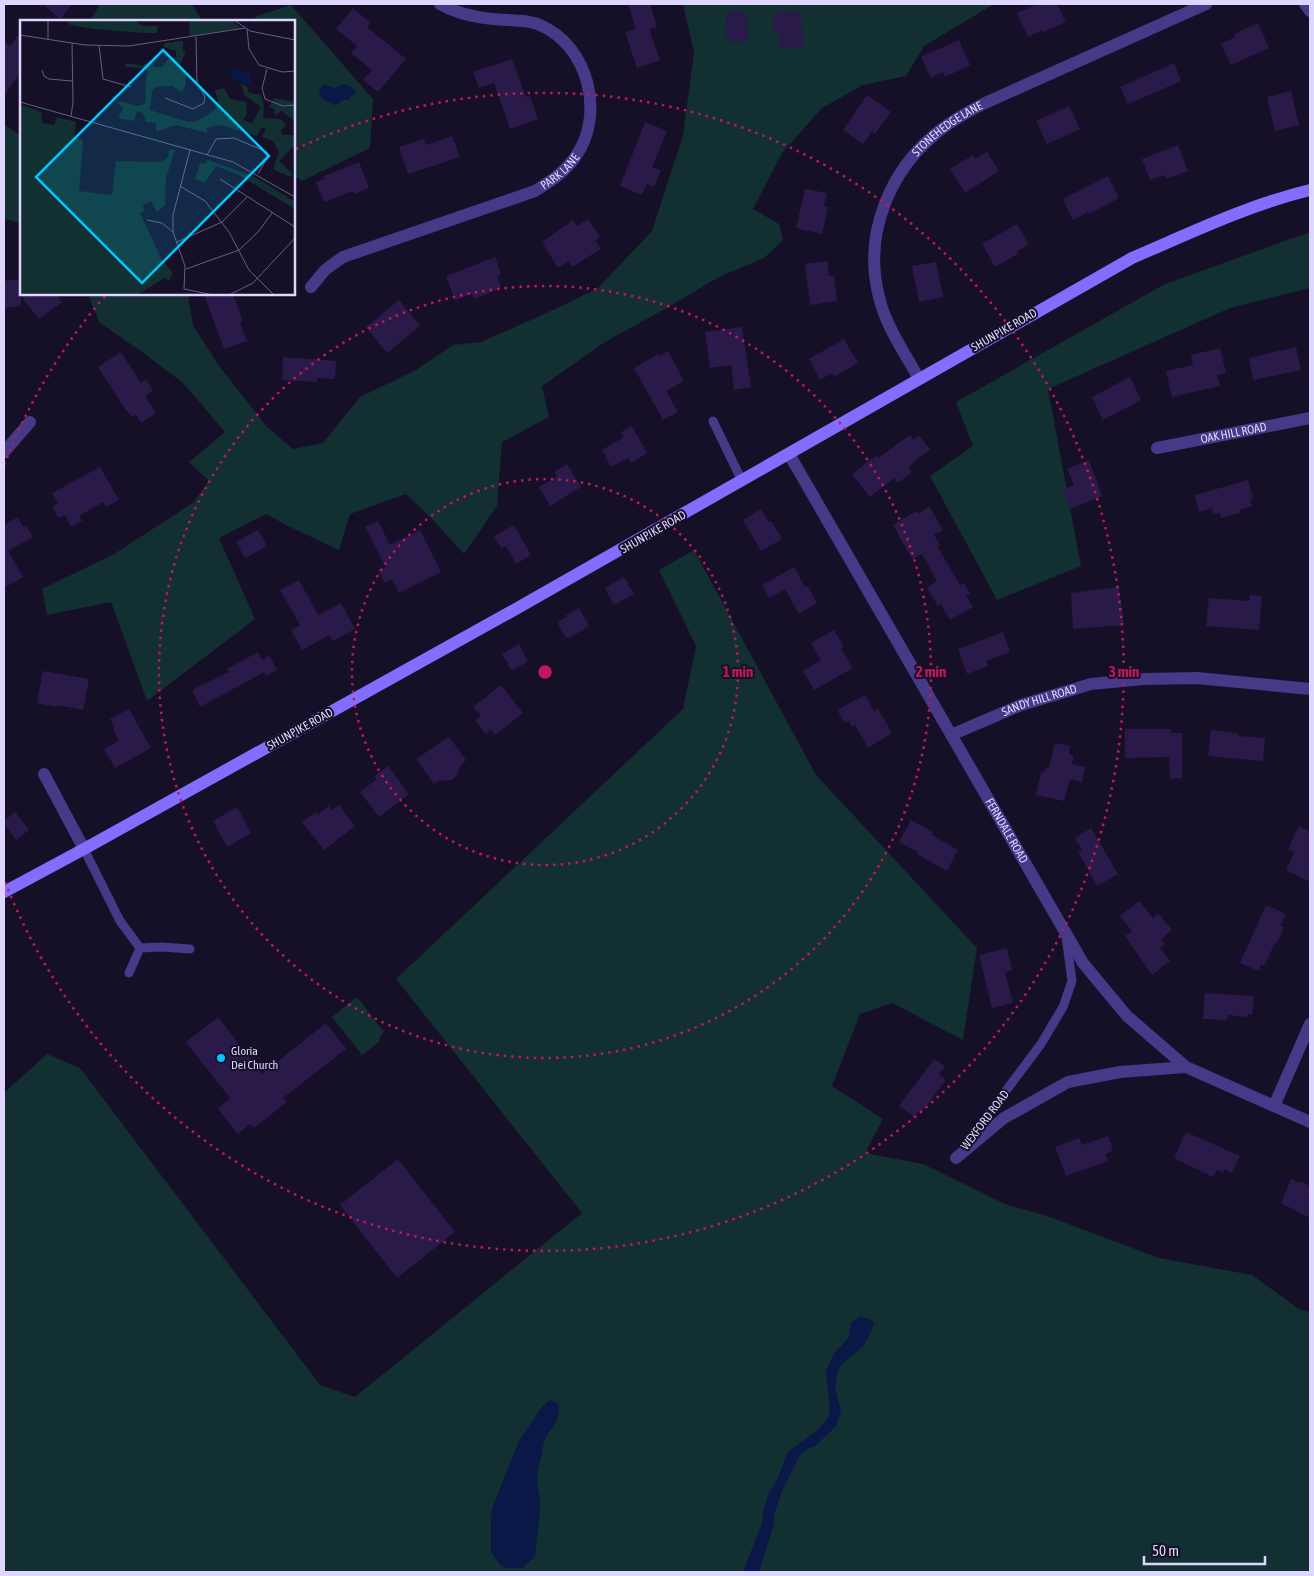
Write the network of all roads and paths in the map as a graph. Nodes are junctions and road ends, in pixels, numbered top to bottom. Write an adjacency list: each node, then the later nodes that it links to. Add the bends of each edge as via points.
1 (440, 4): 6 (street, PARK LANE, via 473,16 533,23 548,29 566,43 579,61 589,92 590,114 582,146 570,164 535,191 343,258 325,270)
2 (1206, 4): 7 (street, STONEHEDGE LANE, via 984,103 938,132 907,163 885,201 878,222 875,277 879,299 893,334)
3 (1305, 4): 4 (street)
4 (1310, 10)
5 (1310, 190): 7 (main road, SHUNPIKE ROAD, via 1233,215 1132,258)
6 (311, 287)
7 (920, 379): 13 (main road, SHUNPIKE ROAD)
8 (1310, 418): 11 (street, OAK HILL ROAD)
9 (713, 421): 14 (lane)
10 (30, 422): 12 (street)
11 (1156, 448)
12 (4, 452)
13 (789, 454): 14 (main road, SHUNPIKE ROAD); 16 (street, FERNDALE ROAD)
14 (742, 480): 18 (main road, SHUNPIKE ROAD)
15 (1310, 689): 16 (street, SANDY HILL ROAD, via 1197,678 1091,684 1021,705)
16 (951, 735): 20 (street, FERNDALE ROAD)
17 (44, 774): 18 (street)
18 (84, 849): 19 (main road, SHUNPIKE ROAD); 21 (lane, via 120,921)
19 (4, 892)
20 (1065, 932): 25 (street, FERNDALE ROAD, via 1083,963 1127,1016); 28 (lane, WEXFORD ROAD, via 1072,981 1063,1007 1035,1051)
21 (140, 948): 22 (lane); 23 (lane)
22 (190, 949)
23 (129, 972)
24 (1310, 1024): 26 (street)
25 (1186, 1067): 26 (street, FERNDALE ROAD); 28 (street, WEXFORD ROAD, via 1120,1072 1068,1082 1004,1118)
26 (1274, 1106): 27 (street, FERNDALE ROAD)
27 (1310, 1122)
28 (956, 1158)

